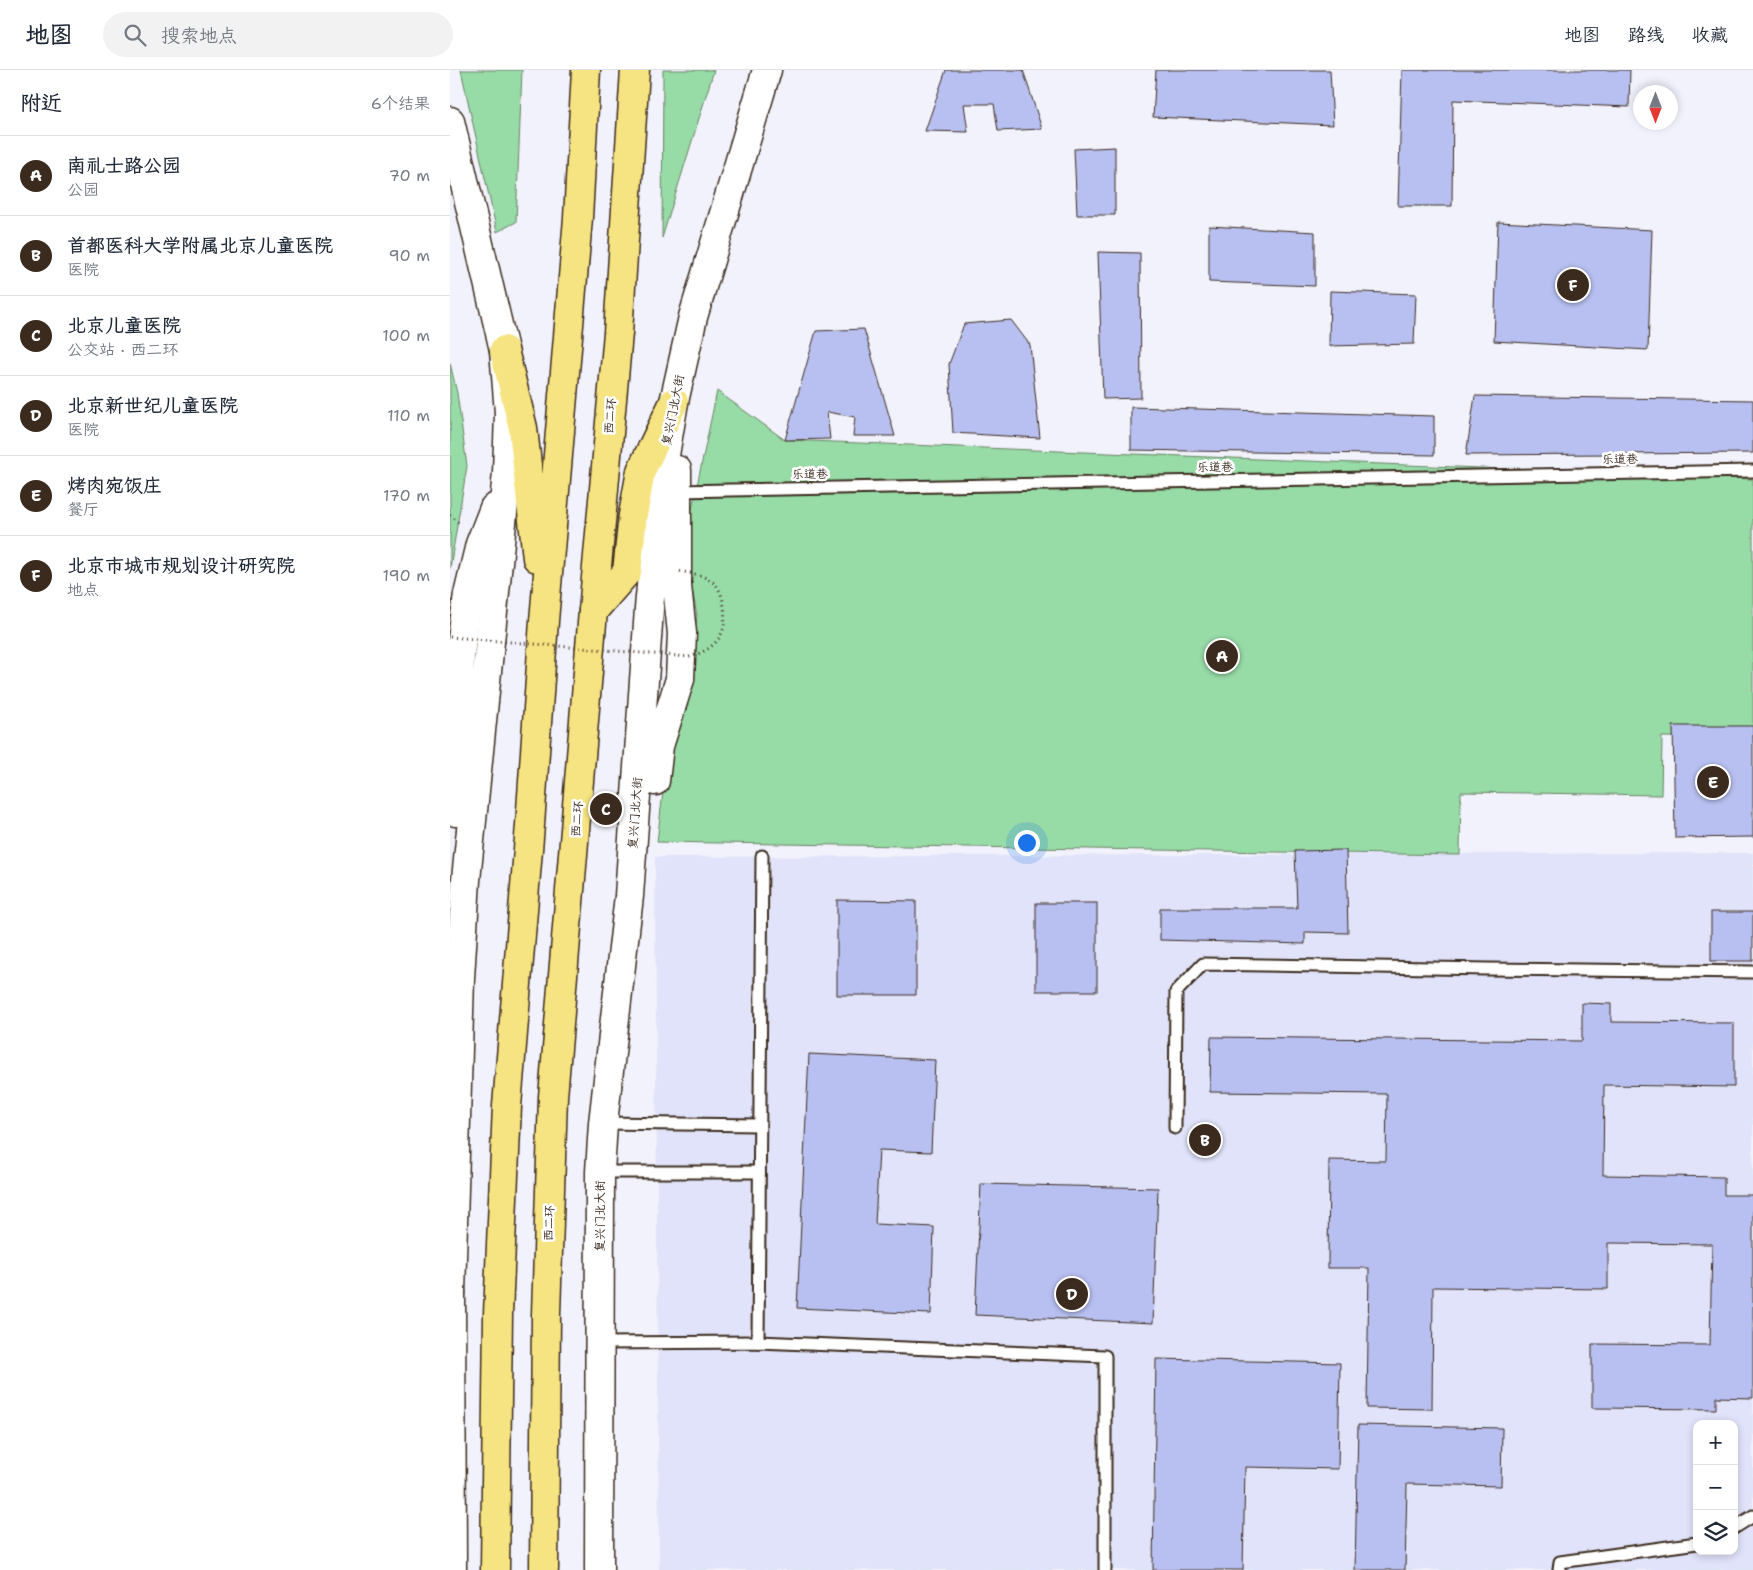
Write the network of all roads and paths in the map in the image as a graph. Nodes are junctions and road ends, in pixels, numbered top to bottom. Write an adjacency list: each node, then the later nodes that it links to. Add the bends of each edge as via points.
1 (586, 70): 11 (highway, via 578,218)
2 (635, 70): 10 (highway, 西二环, via 618,332)
3 (768, 70): 6 (street, 复兴门北大街, via 693,317)
4 (450, 121): 5 (street)
5 (504, 350): 11 (highway, via 523,428); 21 (street, via 509,413 507,474 480,544 468,594 460,655 456,809 460,978)
6 (674, 402): 8 (street); 10 (highway, via 641,471 627,572); 14 (street, 复兴门北大街, via 658,512)
7 (1753, 470): 8 (lane, 乐道巷)
8 (678, 490): 9 (street)
9 (677, 571): 12 (path, bridge, via 699,574 716,586 723,599 725,621 721,635 714,645 689,657); 14 (street, via 682,633 680,679 659,746 649,850)
10 (592, 611): 29 (highway, 西二环, via 553,1098 546,1314)
11 (544, 621): 28 (highway, via 507,1106 498,1314)
12 (450, 637)
13 (762, 856): 17 (lane)
14 (629, 896): 16 (street, 复兴门北大街)
15 (1753, 972): 18 (lane, via 1204,964 1176,992)
16 (603, 1123): 17 (lane); 19 (street, 复兴门北大街)
17 (759, 1125): 20 (lane)
18 (1175, 1128)
19 (600, 1172): 20 (lane); 23 (street, 复兴门北大街)
20 (759, 1172): 22 (lane)
21 (450, 1293): 27 (street)
22 (758, 1342): 23 (lane); 31 (lane, via 1105,1356)
23 (600, 1343): 30 (street, 复兴门北大街)
24 (1753, 1516): 25 (lane)
25 (1738, 1525)
26 (1693, 1544): 32 (lane, via 1560,1562)
27 (452, 1570)
28 (495, 1570)
29 (544, 1570)
30 (600, 1570)
31 (1105, 1570)
32 (1559, 1570)

